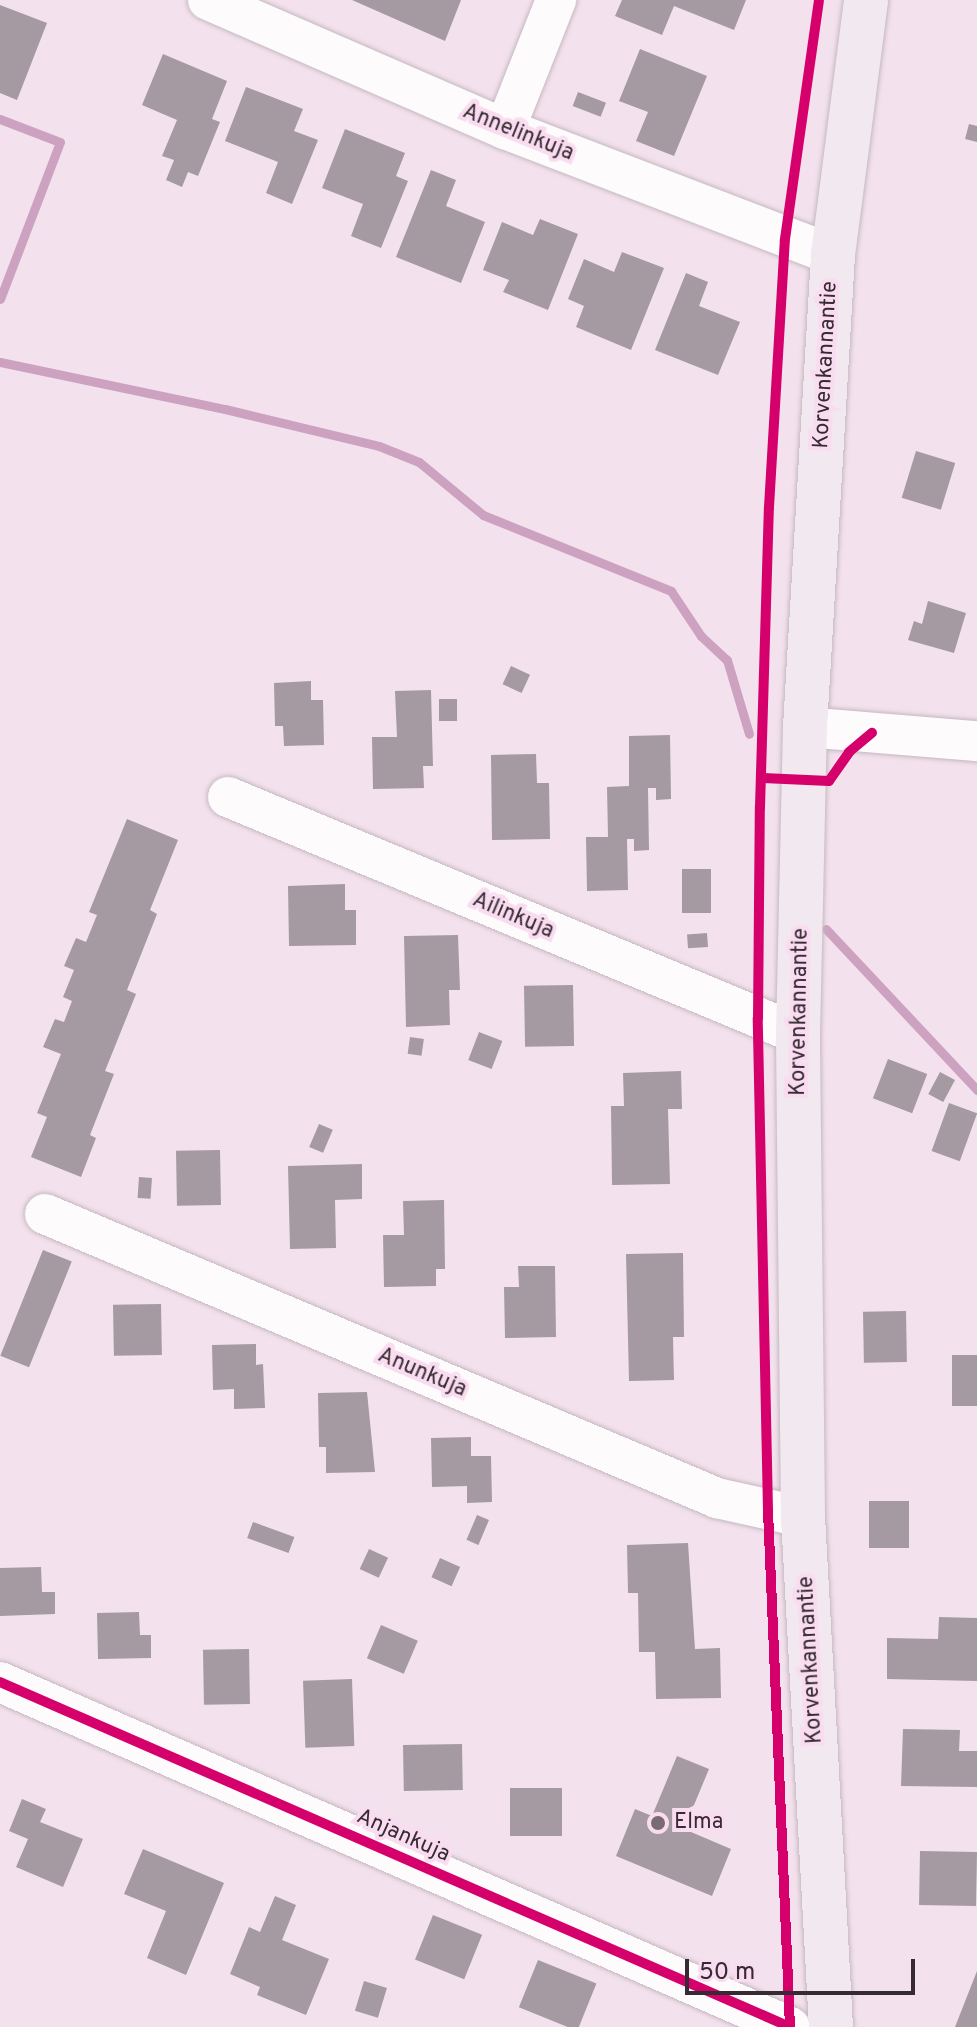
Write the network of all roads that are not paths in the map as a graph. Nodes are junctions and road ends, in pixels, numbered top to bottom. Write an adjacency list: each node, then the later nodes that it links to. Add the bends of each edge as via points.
1 (208, 0): 4 (street, Annelinkuja)
2 (556, 0): 4 (street)
3 (866, 0): 5 (main road, Korvenkannantie)
4 (505, 129): 5 (street, Annelinkuja)
5 (833, 255): 6 (main road, Korvenkannantie)
6 (805, 727): 7 (street); 9 (main road, Korvenkannantie)
7 (977, 741)
8 (228, 797): 9 (street, Ailinkuja)
9 (798, 1034): 11 (main road, Korvenkannantie)
10 (45, 1214): 11 (street, Anunkuja, via 717,1498)
11 (803, 1517): 14 (main road, Korvenkannantie)
12 (0, 1682): 13 (street, Anjankuja)
13 (790, 2027)
14 (831, 2027)

